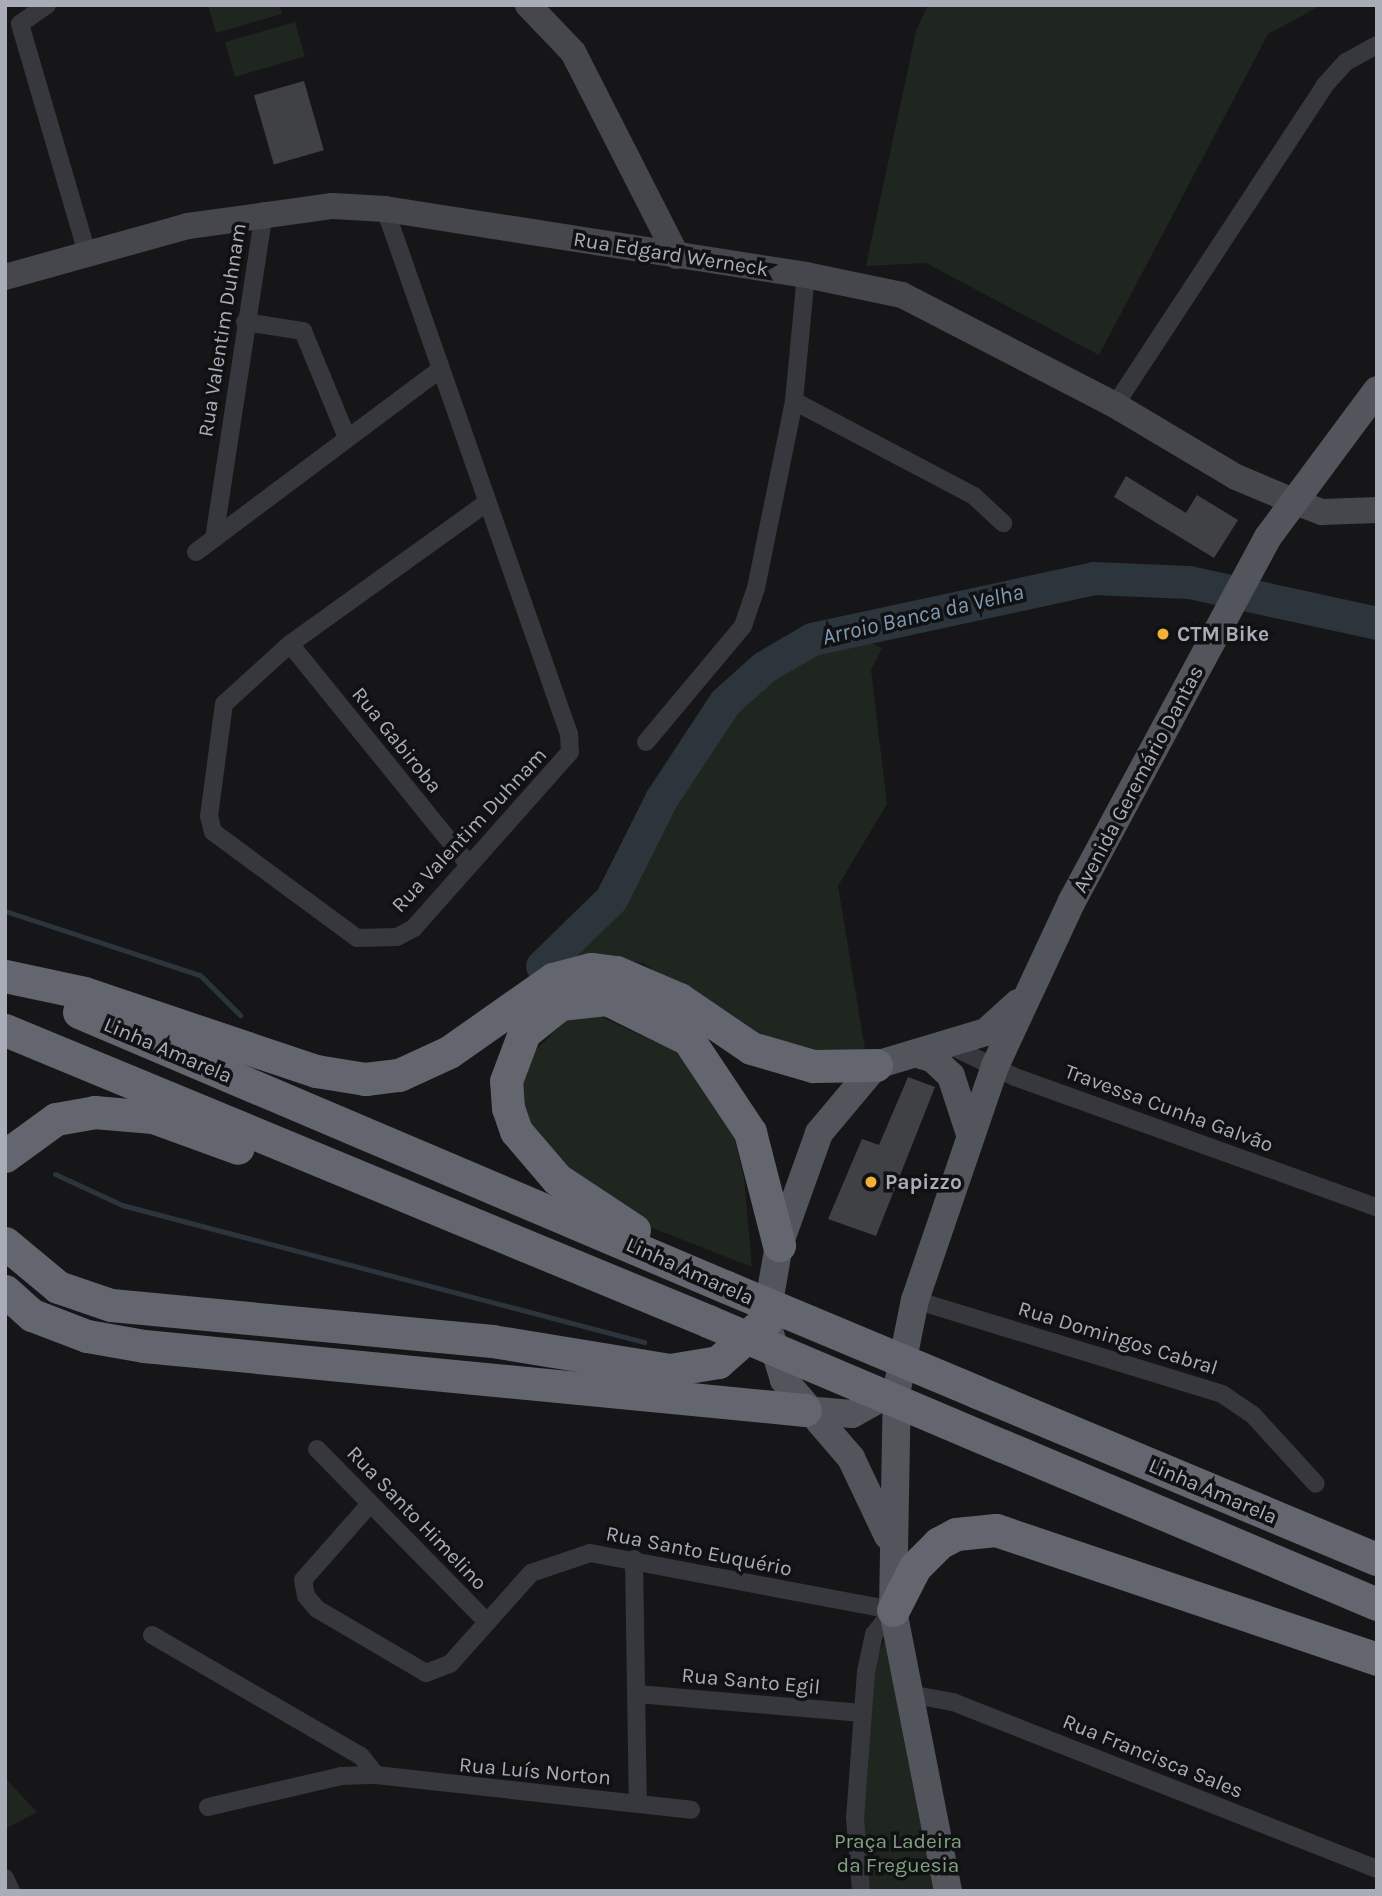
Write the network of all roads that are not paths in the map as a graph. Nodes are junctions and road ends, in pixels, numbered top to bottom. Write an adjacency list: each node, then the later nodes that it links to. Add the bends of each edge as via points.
1 (47, 5): 6 (street, via 23,19 21,32)
2 (528, 5): 7 (street, via 573,52)
3 (1377, 45): 14 (street, via 1346,62 1325,85)
4 (385, 209): 5 (street, Rua Edgard Werneck); 7 (street, Rua Edgard Werneck); 11 (street, Rua Valentim Duhnam)
5 (264, 211): 6 (street, Rua Edgard Werneck); 10 (street, Rua Valentim Duhnam)
6 (87, 253): 9 (street, Rua Edgard Werneck)
7 (677, 256): 8 (street, Rua Edgard Werneck)
8 (806, 275): 13 (street); 14 (street, Rua Edgard Werneck, via 902,295)
9 (5, 277)
10 (245, 322): 15 (street, via 303,331); 20 (street, Rua Valentim Duhnam)
11 (438, 371): 15 (street); 17 (street, Rua Valentim Duhnam)
12 (1377, 390): 16 (main road, Avenida Geremário Dantas)
13 (794, 401): 19 (street, via 974,496); 23 (street, via 743,626)
14 (1115, 405): 16 (street, Rua Edgard Werneck, via 1236,477)
15 (347, 438): 20 (street)
16 (1293, 501): 18 (street, Rua Edgard Werneck, via 1322,512); 26 (main road, Avenida Geremário Dantas, via 1230,608)
17 (486, 503): 22 (street, Rua Valentim Duhnam); 24 (street, Rua Valentim Duhnam, via 569,734 570,752)
18 (1377, 510)
19 (1003, 523)
20 (214, 538): 21 (street)
21 (196, 552)
22 (290, 644): 24 (street, Rua Gabiroba); 24 (street, Rua Valentim Duhnam, via 224,704 209,816 223,845 357,938 397,937 414,928)
23 (646, 742)
24 (469, 866)
25 (5, 979): 30 (highway, via 84,993 316,1071 365,1079 398,1074 441,1057 553,979 591,969 617,972 679,999 772,1056 813,1066); 38 (highway, Linha Amarela)
26 (1022, 999): 28 (main road, Avenida Geremário Dantas, via 986,1032); 31 (main road, Avenida Geremário Dantas)
27 (5, 1030): 34 (highway, Linha Amarela)
28 (949, 1045): 29 (main road, Avenida Geremário Dantas); 31 (street, Travessa Cunha Galvão)
29 (917, 1054): 30 (main road, Avenida Geremário Dantas); 32 (main road, via 944,1067 967,1109)
30 (876, 1065): 37 (main road, Avenida Geremário Dantas, via 818,1133)
31 (995, 1066): 32 (main road, Avenida Geremário Dantas); 35 (street, Travessa Cunha Galvão)
32 (970, 1134): 40 (main road, Avenida Geremário Dantas)
33 (5, 1156): 34 (highway, via 56,1119 106,1113 153,1117 299,1170)
34 (391, 1192): 50 (highway, Linha Amarela, bridge)
35 (1377, 1207)
36 (5, 1243): 41 (highway, via 58,1287 111,1305 492,1341 670,1370 718,1363)
37 (779, 1245): 38 (highway, via 750,1132 734,1099 688,1039 607,999 560,1004 524,1033 512,1057 506,1081 516,1131 557,1179); 41 (main road, Avenida Geremário Dantas)
38 (711, 1280): 49 (highway, Linha Amarela, bridge)
39 (5, 1291): 43 (highway, via 32,1315 87,1336 144,1346)
40 (915, 1300): 42 (main road, Avenida Geremário Dantas); 45 (street, Rua Domingos Cabral, via 1222,1394 1253,1415)
41 (766, 1320): 43 (main road, Avenida Geremário Dantas, via 783,1380)
42 (897, 1390): 43 (main road, via 852,1414); 47 (main road, Avenida Geremário Dantas)
43 (805, 1410): 47 (main road, Avenida Geremário Dantas, via 864,1479)
44 (317, 1449): 46 (street, Rua Santo Himelino)
45 (1316, 1484)
46 (370, 1504): 52 (street, Rua Santo Himelino); 52 (street, Rua Santo Euquério, via 303,1580 317,1609 426,1673 450,1664)
47 (894, 1552): 51 (main road, Avenida Geremário Dantas)
48 (634, 1559): 51 (street, Rua Santo Euquério); 52 (street, Rua Santo Euquério, via 590,1553 560,1558 531,1573); 55 (street)
49 (1377, 1559)
50 (1377, 1604)
51 (893, 1610): 54 (highway, via 915,1567 939,1543 966,1531 996,1530); 56 (main road, Avenida Geremário Dantas); 57 (street, via 874,1634)
52 (484, 1619)
53 (152, 1634): 58 (street, via 362,1756)
54 (1377, 1659)
55 (637, 1693): 57 (street, Rua Santo Egil); 59 (street)
56 (909, 1694): 62 (street, Rua Francisca Sales, via 953,1702); 66 (main road, Avenida Geremário Dantas)
57 (862, 1713): 65 (street, via 855,1818)
58 (376, 1775): 59 (street, Rua Luís Norton); 60 (street, Rua Luís Norton, via 341,1776)
59 (638, 1803): 61 (street, Rua Luís Norton)
60 (208, 1807)
61 (691, 1810)
62 (1377, 1869)
63 (5, 1878): 64 (street)
64 (11, 1891)
65 (861, 1891)
66 (948, 1891)

